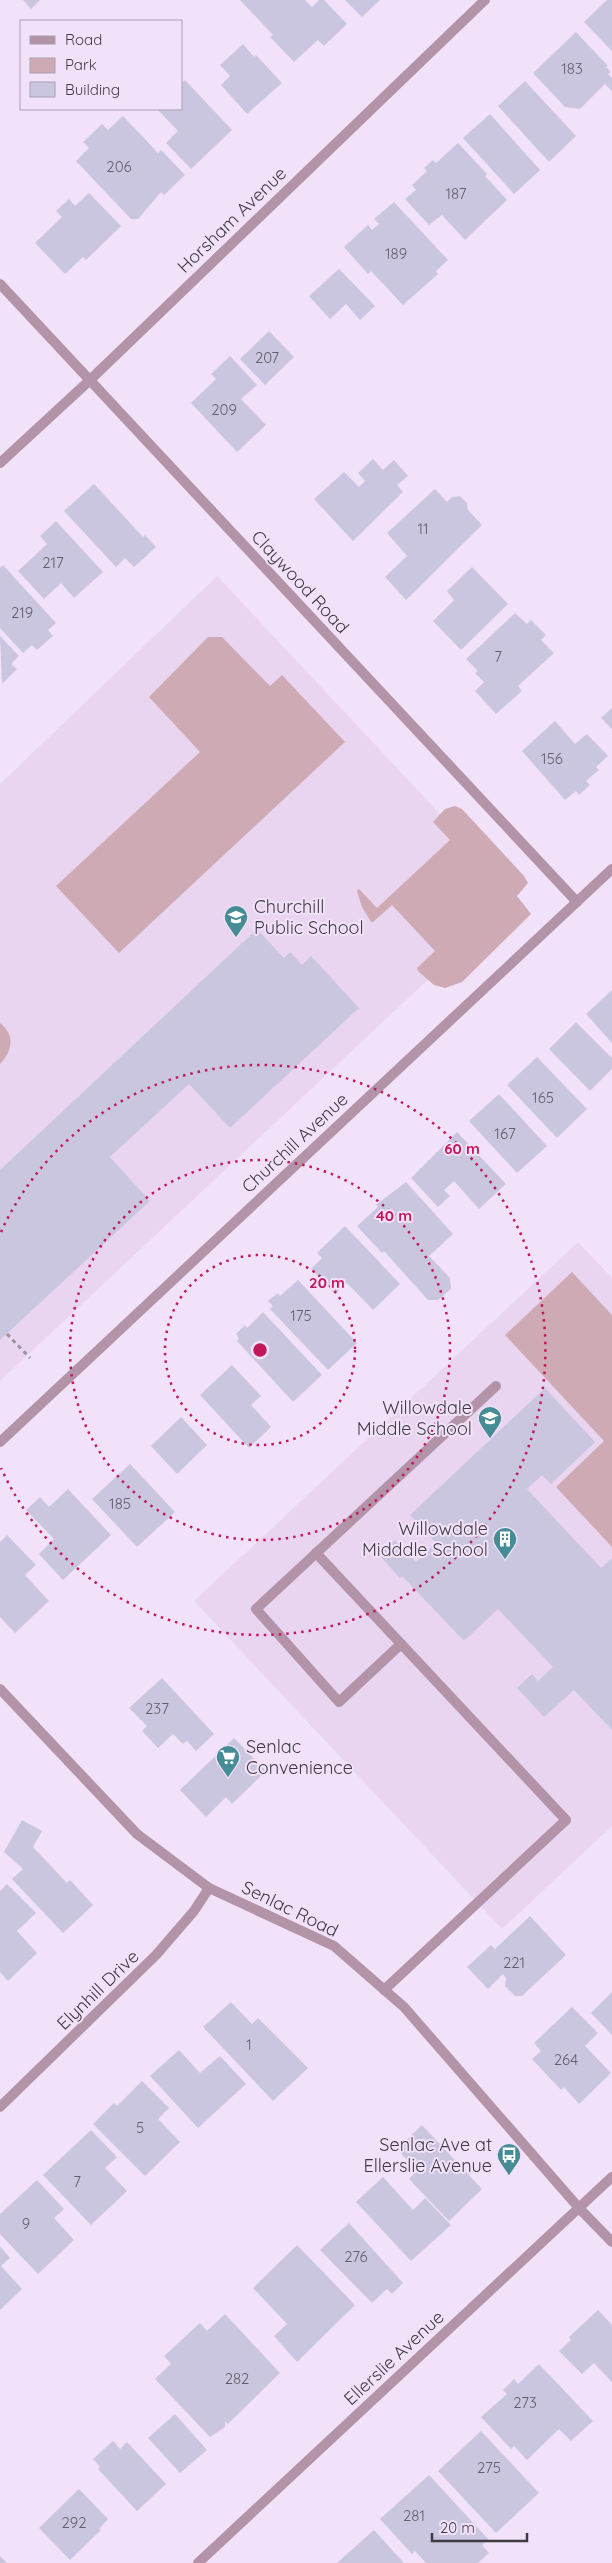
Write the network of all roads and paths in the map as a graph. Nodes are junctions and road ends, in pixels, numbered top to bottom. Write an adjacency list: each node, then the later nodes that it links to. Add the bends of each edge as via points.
1 (485, 0): 3 (street, Horsham Avenue)
2 (0, 284): 3 (street, Claywood Road)
3 (90, 380): 4 (street, Horsham Avenue); 6 (street, Claywood Road)
4 (0, 462)
5 (612, 869): 6 (street, Churchill Avenue)
6 (577, 902): 10 (street, Churchill Avenue)
7 (7, 1334): 8 (path)
8 (30, 1358)
9 (496, 1386): 11 (street)
10 (0, 1442)
11 (316, 1553): 12 (street); 12 (street, via 256,1609 340,1702)
12 (401, 1644): 15 (street, via 566,1820)
13 (0, 1688): 14 (street, Senlac Road, via 137,1834)
14 (210, 1888): 15 (street, Senlac Road, via 334,1946); 16 (street, Elynhill Drive, via 156,1955)
15 (384, 1990): 18 (street, Senlac Road, via 404,2007)
16 (0, 2106)
17 (612, 2177): 18 (street, Ellerslie Avenue)
18 (579, 2208): 19 (street, Senlac Road); 20 (street, Ellerslie Avenue)
19 (612, 2242)
20 (198, 2563)

